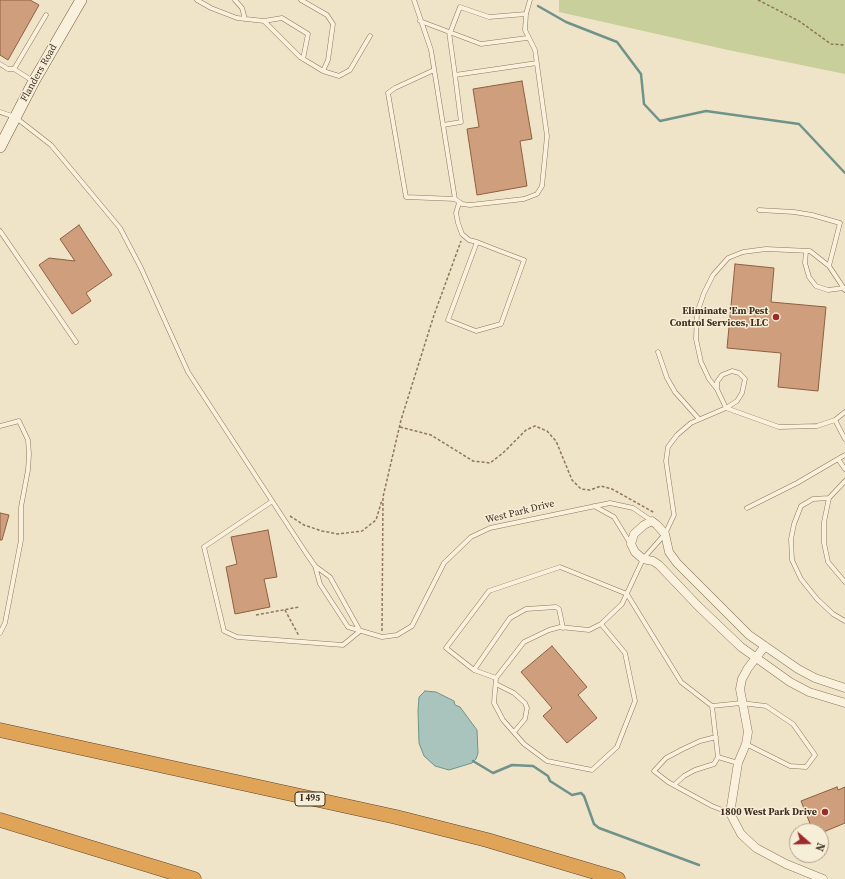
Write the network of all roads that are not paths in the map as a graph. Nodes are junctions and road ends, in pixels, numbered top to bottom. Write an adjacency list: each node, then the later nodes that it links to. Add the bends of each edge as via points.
1 (81, 0): 22 (main road, Flanders Road)
2 (197, 0): 9 (lane, via 211,8)
3 (235, 0): 9 (lane, via 242,8)
4 (301, 0): 20 (lane, via 327,15 333,24 328,60)
5 (414, 0): 11 (lane)
6 (530, 0): 7 (lane)
7 (526, 14): 12 (lane, via 489,17 460,7); 14 (lane)
8 (46, 15): 18 (lane)
9 (245, 19): 10 (lane)
10 (264, 21): 15 (lane); 15 (lane, via 282,18 308,34)
11 (420, 21): 12 (lane); 19 (lane, via 431,50)
12 (449, 32): 14 (lane, via 482,44); 21 (lane)
13 (370, 36): 20 (lane, via 350,70 339,76)
14 (527, 38): 16 (lane, via 535,50)
15 (303, 58): 20 (lane)
16 (537, 63): 21 (lane); 27 (lane, via 547,136 540,190 524,199 470,205)
17 (0, 64): 18 (lane, via 8,69)
18 (14, 69): 22 (lane)
19 (434, 70): 25 (lane); 27 (lane, via 388,93 406,197)
20 (323, 71)
21 (455, 74): 25 (lane, via 461,122)
22 (34, 81): 24 (main road, Flanders Road)
23 (0, 112): 24 (lane, West Park Drive)
24 (15, 117): 26 (main road, Flanders Road); 48 (lane, West Park Drive, via 51,145 120,228 188,372)
25 (443, 125): 27 (lane)
26 (0, 147)
27 (457, 201): 30 (lane, via 456,213 463,235 468,240)
28 (759, 210): 32 (lane, via 812,214 840,223)
29 (0, 231): 34 (lane)
30 (477, 242): 30 (lane, via 524,260 501,324 476,330 448,320)
31 (806, 250): 32 (lane); 33 (lane, via 805,263 809,277 816,286 828,290); 36 (lane, via 766,249 743,252 728,258 713,275 697,314 696,339 701,362)
32 (829, 266): 33 (lane)
33 (844, 289)
34 (76, 342)
35 (658, 352): 39 (lane, via 675,392)
36 (717, 389): 37 (lane); 37 (lane, via 717,382 722,375 732,371 745,379 739,397)
37 (726, 408): 39 (lane); 40 (lane, via 779,427 817,426)
38 (845, 412): 40 (lane)
39 (699, 419): 52 (lane, via 676,435 668,447 666,461 674,515)
40 (835, 420): 42 (lane)
41 (0, 426): 62 (lane, via 19,421 28,440 29,454 21,507 21,540 5,623)
42 (845, 439)
43 (845, 455): 44 (lane)
44 (838, 459): 45 (lane); 50 (lane)
45 (845, 469)
46 (845, 481): 47 (lane)
47 (830, 498): 56 (lane, via 824,522 824,543 828,562); 58 (lane, via 813,500 801,506 791,539 792,560 801,579 817,599)
48 (271, 502): 55 (lane, West Park Drive); 61 (lane, via 204,547 224,631 237,637 343,644)
49 (594, 506): 51 (lane, West Park Drive, via 610,503 622,505 638,510); 53 (lane, via 614,517); 61 (lane, West Park Drive, via 490,528 471,538 444,562 412,626 396,635 382,637)
50 (746, 508)
51 (651, 520): 52 (street, West Park Drive); 53 (street, via 634,534)
52 (665, 534): 54 (lane); 63 (street, via 669,552 677,563 732,620)
53 (631, 544): 54 (street)
54 (643, 559): 57 (lane); 64 (street, via 659,565 722,631)
55 (315, 566): 61 (lane, West Park Drive, via 330,577); 61 (lane, West Park Drive, via 320,584 348,627)
56 (845, 582)
57 (627, 594): 59 (lane, via 622,604); 65 (lane, via 560,567 489,591 446,648); 71 (lane, via 681,682)
58 (845, 621)
59 (601, 624): 60 (lane, via 589,630); 73 (lane, via 625,653 635,701 617,747 592,770 547,761 524,744)
60 (563, 628): 65 (lane, via 556,606 526,609 510,618); 66 (lane, via 549,630 524,642)
61 (360, 632)
62 (0, 633)
63 (765, 646): 64 (street); 68 (street, via 815,678)
64 (756, 657): 69 (street, via 742,679); 70 (street, via 809,692)
65 (474, 670): 66 (lane)
66 (496, 678): 67 (lane)
67 (496, 684): 73 (lane, via 494,703 503,720); 73 (lane, via 514,693 525,703 525,719)
68 (845, 688)
69 (741, 703): 71 (lane); 75 (street, via 748,732); 75 (lane, via 766,706 792,724 815,755 806,767 790,766)
70 (845, 703)
71 (712, 706): 74 (lane)
72 (0, 730): 82 (highway, I 495, via 396,817 487,840)
73 (514, 732)
74 (716, 737): 76 (lane); 78 (lane, via 700,741 666,758 654,771)
75 (746, 744): 77 (street)
76 (718, 757): 77 (lane); 78 (lane, via 714,764 695,770)
77 (738, 763): 79 (street)
78 (674, 785): 79 (lane)
79 (730, 813): 83 (street, via 741,834 756,848)
80 (0, 820): 81 (highway)
81 (194, 879)
82 (618, 879)
83 (823, 879)

